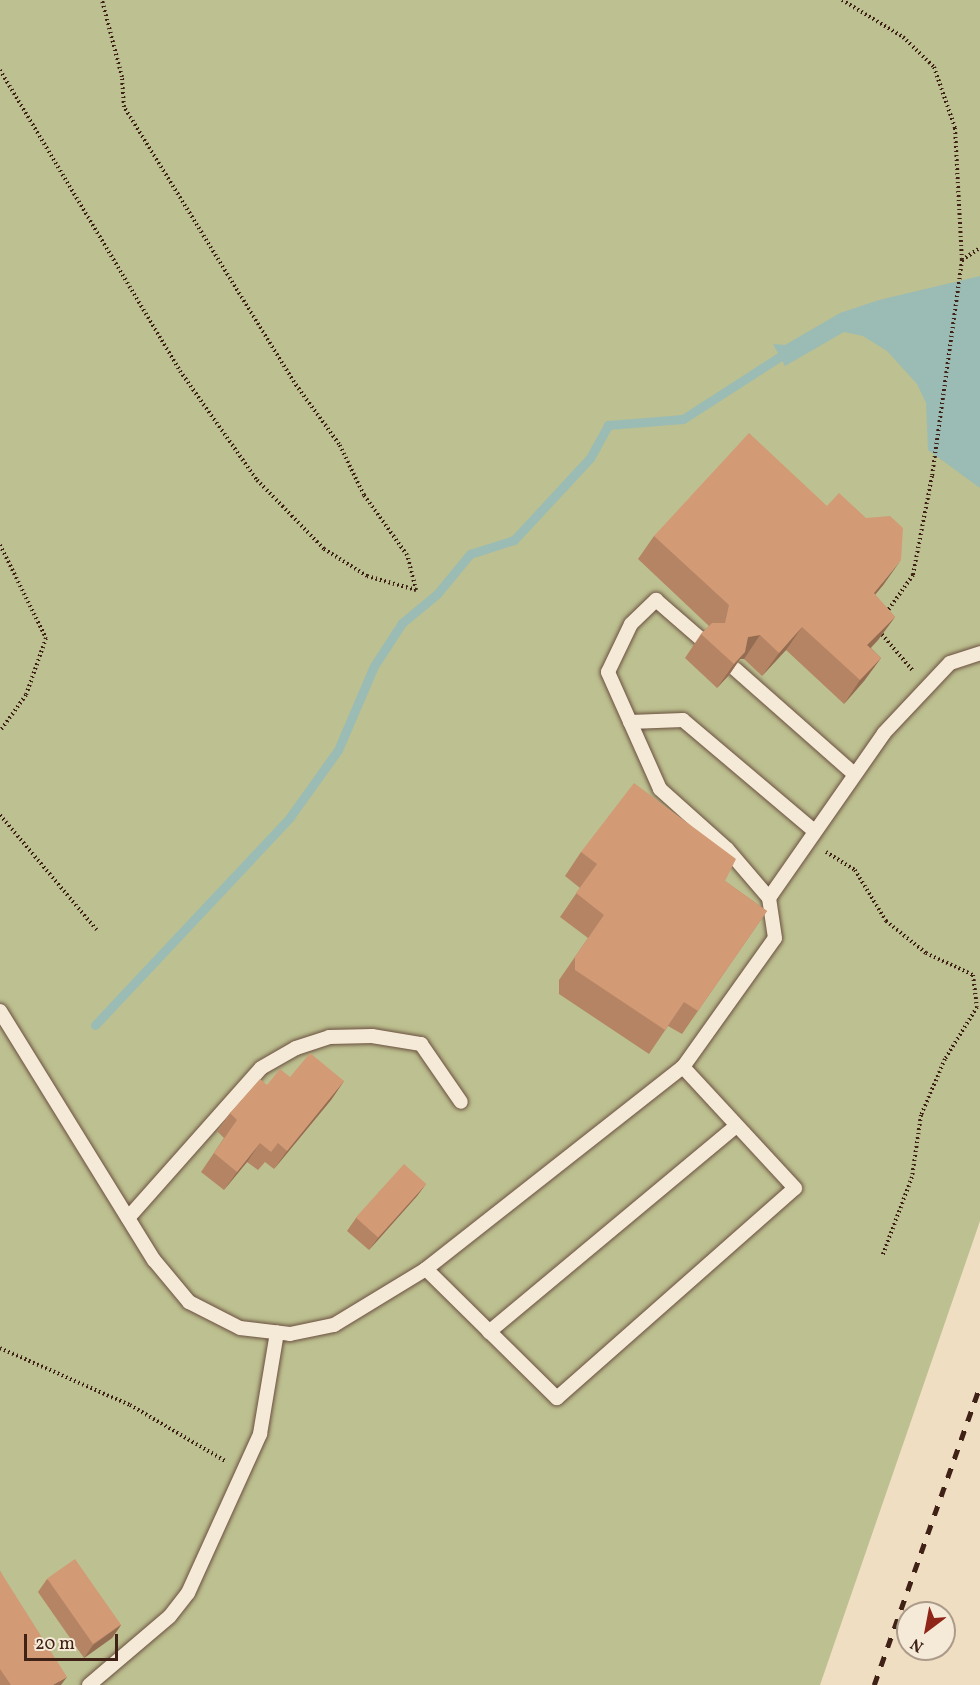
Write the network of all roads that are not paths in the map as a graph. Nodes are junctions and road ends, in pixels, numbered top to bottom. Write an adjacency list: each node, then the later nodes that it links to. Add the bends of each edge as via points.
1 (702, 640): 4 (lane, via 656,600 631,624 608,672)
2 (980, 652): 5 (lane, via 950,663)
3 (735, 669): 5 (lane)
4 (630, 722): 6 (lane, via 683,720); 7 (lane, via 660,789 727,849)
5 (854, 774): 6 (lane)
6 (813, 830): 7 (lane)
7 (770, 898): 9 (lane, via 775,938)
8 (0, 1011): 12 (lane)
9 (682, 1067): 11 (lane); 13 (lane)
10 (461, 1102): 12 (lane, via 421,1044 372,1036 329,1037 296,1048 261,1068)
11 (735, 1127): 15 (lane); 15 (lane, via 795,1188 556,1398)
12 (128, 1218): 14 (lane, via 189,1302 240,1328)
13 (426, 1269): 14 (lane, via 334,1325); 15 (lane)
14 (278, 1332): 16 (lane, via 271,1395 243,1473 188,1593 170,1616)
15 (489, 1332)
16 (89, 1685)

